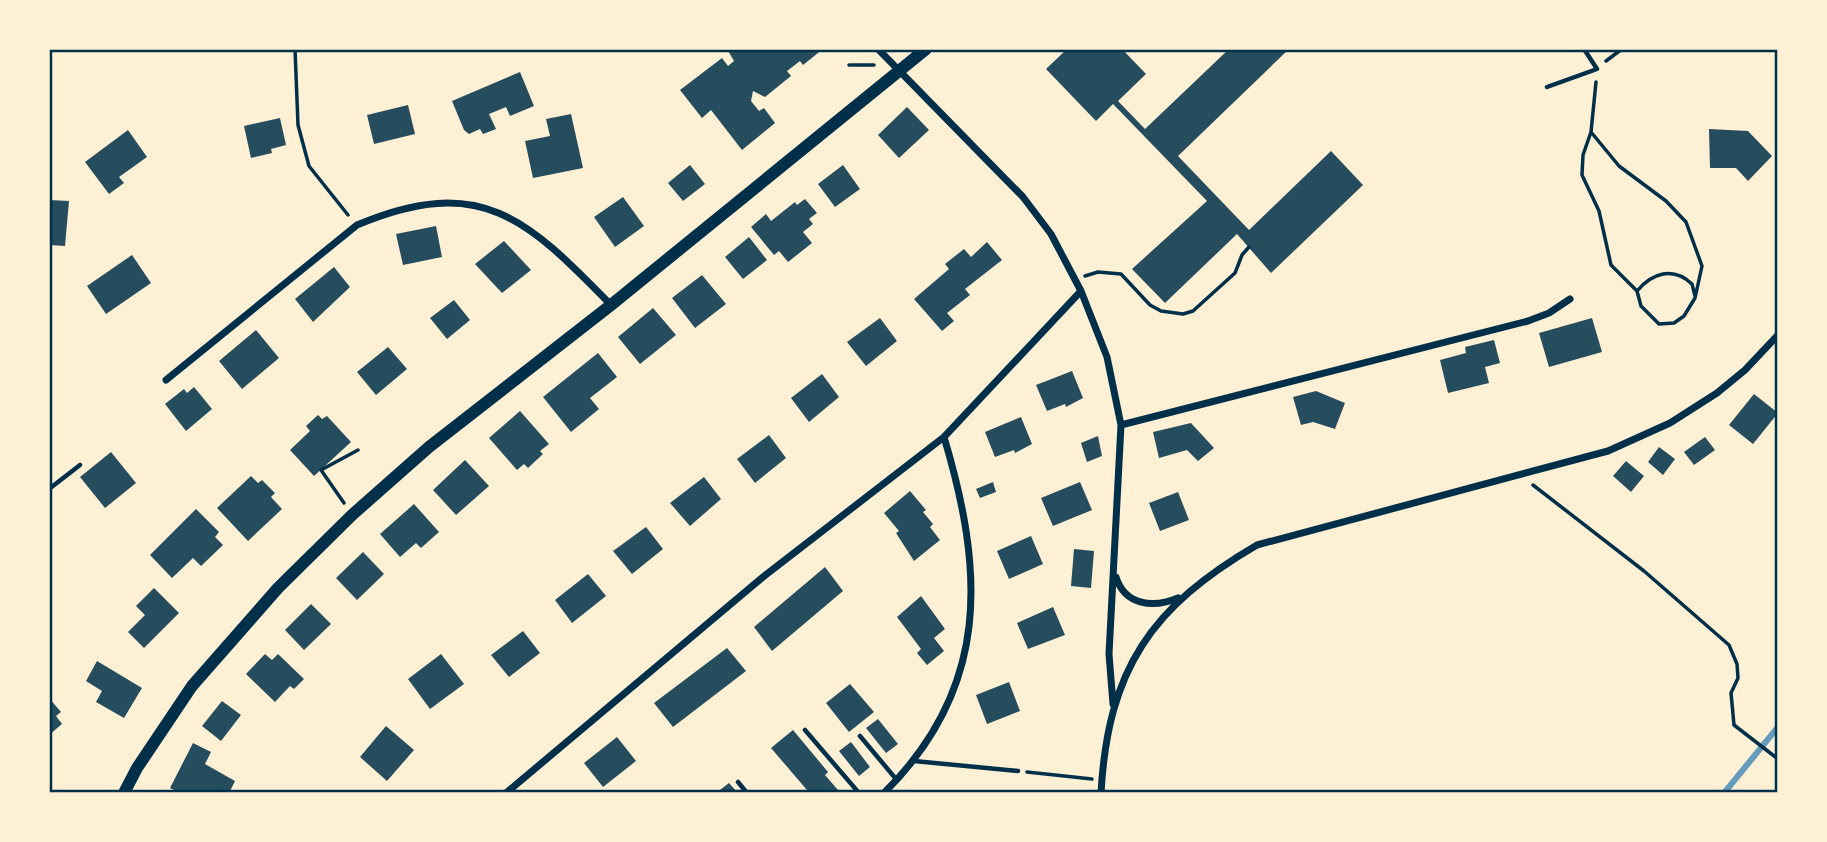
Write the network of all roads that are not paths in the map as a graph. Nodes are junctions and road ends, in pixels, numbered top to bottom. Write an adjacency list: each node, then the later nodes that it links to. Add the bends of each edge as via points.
1 (878, 49): 4 (street)
2 (926, 49): 4 (main road)
3 (1584, 49): 5 (lane, via 1597,69)
4 (897, 68): 6 (street, via 1023,197 1051,234); 8 (main road)
5 (1547, 87)
6 (1081, 291): 11 (street, via 1107,357); 12 (street)
7 (1570, 299): 11 (street, via 1528,321)
8 (611, 305): 10 (street, via 553,246 520,222 491,209 430,204 388,212 356,225); 24 (main road, via 429,447 278,588 192,686)
9 (1778, 335): 16 (street, via 1717,393 1670,423 1608,451 1257,545 1213,570)
10 (166, 380)
11 (1121, 425): 15 (street)
12 (944, 437): 20 (street, via 965,515 973,573 970,618 966,651 954,687); 25 (street, via 763,577)
13 (80, 465): 14 (lane)
14 (49, 489)
15 (1115, 563): 16 (street, via 1121,589 1136,600 1162,604); 17 (street, via 1109,654)
16 (1181, 596): 17 (street, via 1146,640)
17 (1113, 704): 29 (street, via 1103,750)
18 (805, 730): 27 (lane)
19 (860, 737): 22 (lane)
20 (914, 761): 21 (lane); 22 (street)
21 (1018, 771)
22 (897, 780): 28 (street)
23 (738, 782): 26 (lane)
24 (124, 793)
25 (506, 793)
26 (747, 793)
27 (859, 793)
28 (884, 793)
29 (1101, 793)

